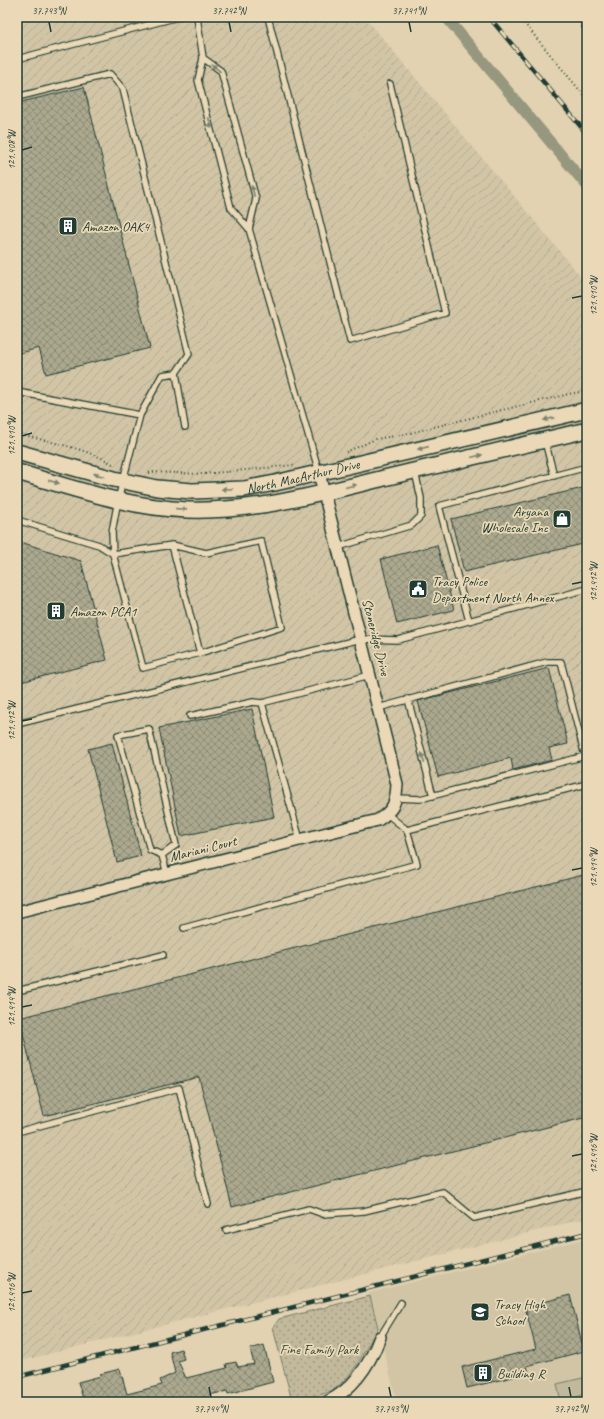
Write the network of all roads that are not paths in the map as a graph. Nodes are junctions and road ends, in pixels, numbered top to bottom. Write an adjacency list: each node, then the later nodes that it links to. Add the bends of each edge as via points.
1 (175, 17): 7 (lane)
2 (197, 17): 6 (lane)
3 (268, 17): 8 (lane, via 350,340 445,313)
4 (583, 17): 5 (lane)
5 (584, 26)
6 (203, 58): 10 (lane, one-way to 10, via 198,80 231,208); 10 (lane, one-way to 6, via 256,199 221,71)
7 (17, 59)
8 (390, 84)
9 (17, 97): 11 (lane, via 110,74 123,89 189,354)
10 (249, 229): 19 (lane)
11 (176, 373): 14 (lane, via 162,375); 15 (lane)
12 (17, 392): 14 (lane)
13 (587, 410): 19 (main road, North MacArthur Drive, one-way to 19)
14 (140, 415): 23 (lane)
15 (186, 427)
16 (587, 430): 17 (main road, North MacArthur Drive)
17 (544, 440): 21 (main road, North MacArthur Drive, one-way to 17); 24 (lane)
18 (17, 452): 23 (main road, North MacArthur Drive, one-way to 18)
19 (318, 467): 23 (main road, North MacArthur Drive, one-way to 23, via 275,483 244,489 192,491 157,488); 25 (street, Stoneridge Drive)
20 (587, 467): 24 (lane)
21 (415, 471): 25 (main road, North MacArthur Drive, one-way to 21); 29 (lane, via 421,498 420,516 412,525)
22 (17, 472): 26 (main road, North MacArthur Drive, one-way to 26)
23 (123, 475): 26 (lane)
24 (554, 476): 32 (lane, via 439,506)
25 (325, 492): 26 (main road, North MacArthur Drive, one-way to 25, via 188,510 247,508); 29 (street, Stoneridge Drive)
26 (118, 500): 30 (lane, via 112,532)
27 (17, 520): 30 (lane, via 99,545)
28 (172, 546): 30 (lane); 34 (lane); 34 (lane, via 206,553 261,541 282,627)
29 (338, 547): 33 (street, Stoneridge Drive)
30 (113, 554): 34 (lane, via 143,668)
31 (587, 589): 32 (lane)
32 (469, 621): 33 (lane, via 398,640)
33 (361, 639): 35 (street, Stoneridge Drive); 40 (lane)
34 (200, 653)
35 (370, 676): 37 (lane); 38 (street, Stoneridge Drive)
36 (408, 699): 38 (lane); 42 (lane, one-way to 36); 42 (lane, via 547,662 561,662 563,669 585,756)
37 (262, 703): 39 (lane, via 253,702); 45 (lane)
38 (378, 708): 43 (street, Stoneridge Drive, via 397,784)
39 (190, 716)
40 (17, 724)
41 (587, 784): 44 (lane)
42 (433, 796): 43 (lane)
43 (392, 807): 44 (lane); 45 (street, Mariani Court, via 378,820)
44 (407, 830): 49 (lane, via 417,864)
45 (300, 840): 47 (street, Mariani Court)
46 (162, 855): 46 (lane, via 150,850 118,735 149,729 176,845); 47 (lane)
47 (167, 874): 48 (street, Mariani Court)
48 (17, 912)
49 (184, 928)
50 (163, 955): 51 (lane)
51 (17, 991)
52 (17, 1132): 54 (lane, via 179,1088)
53 (587, 1191): 55 (lane, via 474,1218 443,1192 364,1211 323,1214 309,1209)
54 (208, 1204)
55 (226, 1230)
56 (401, 1303): 57 (lane)
57 (380, 1337): 58 (street, via 376,1349 358,1379 346,1391)
58 (327, 1402)

